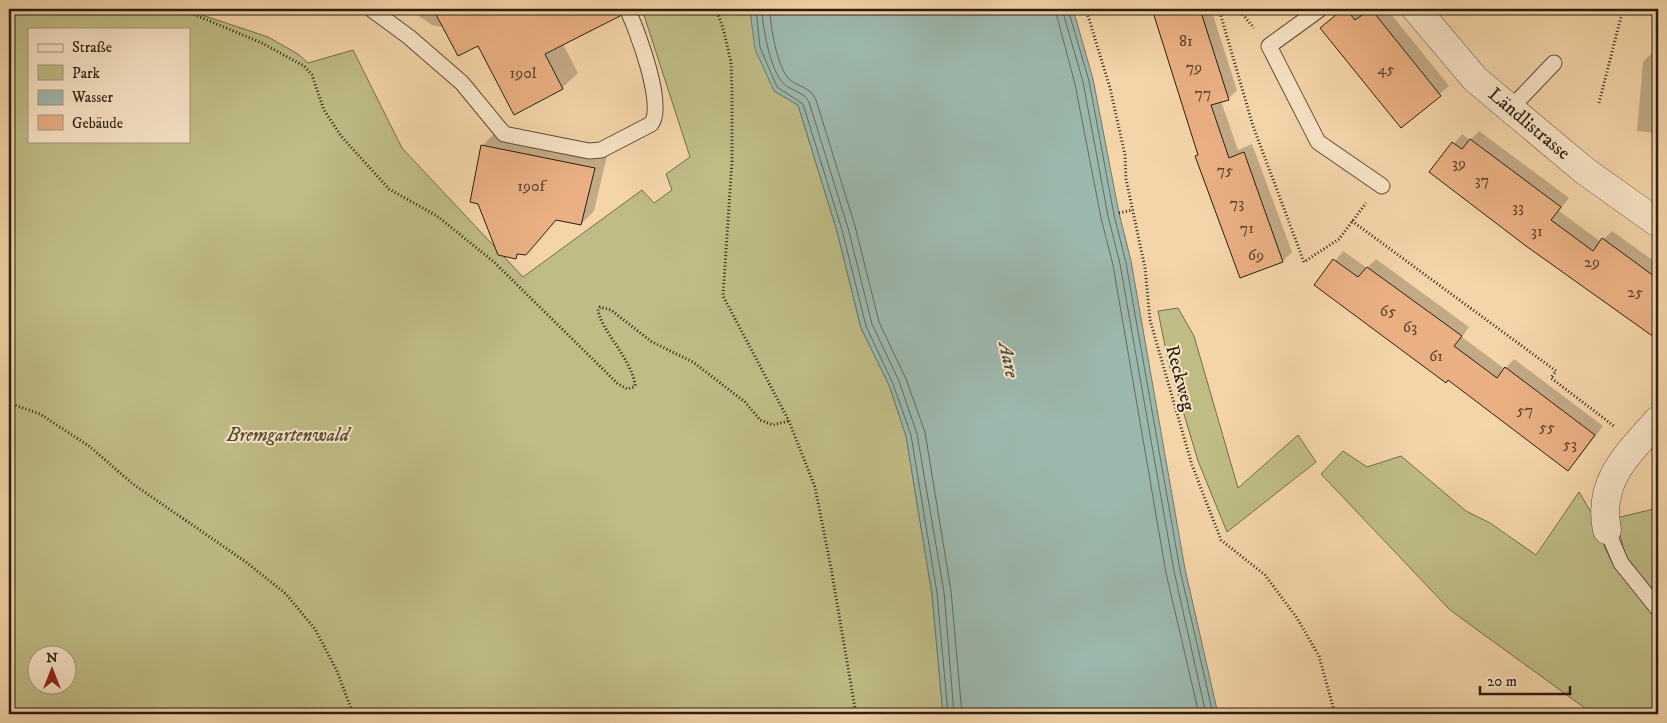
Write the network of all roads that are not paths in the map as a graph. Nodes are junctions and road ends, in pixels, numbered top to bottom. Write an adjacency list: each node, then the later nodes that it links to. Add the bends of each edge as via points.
1 (371, 9): 2 (lane, via 462,83 504,134 597,151 655,120 646,56)
2 (627, 9)
3 (1320, 9): 7 (lane, via 1270,46 1318,142)
4 (1416, 9): 6 (street, Ländlistrasse, via 1475,79)
5 (1554, 63): 6 (lane)
6 (1510, 109): 8 (street, Ländlistrasse, via 1585,171)
7 (1381, 185)
8 (1658, 223)
9 (1658, 420): 10 (street, via 1617,468 1610,482 1604,507)
10 (1606, 530): 11 (lane, via 1621,563)
11 (1658, 609)

